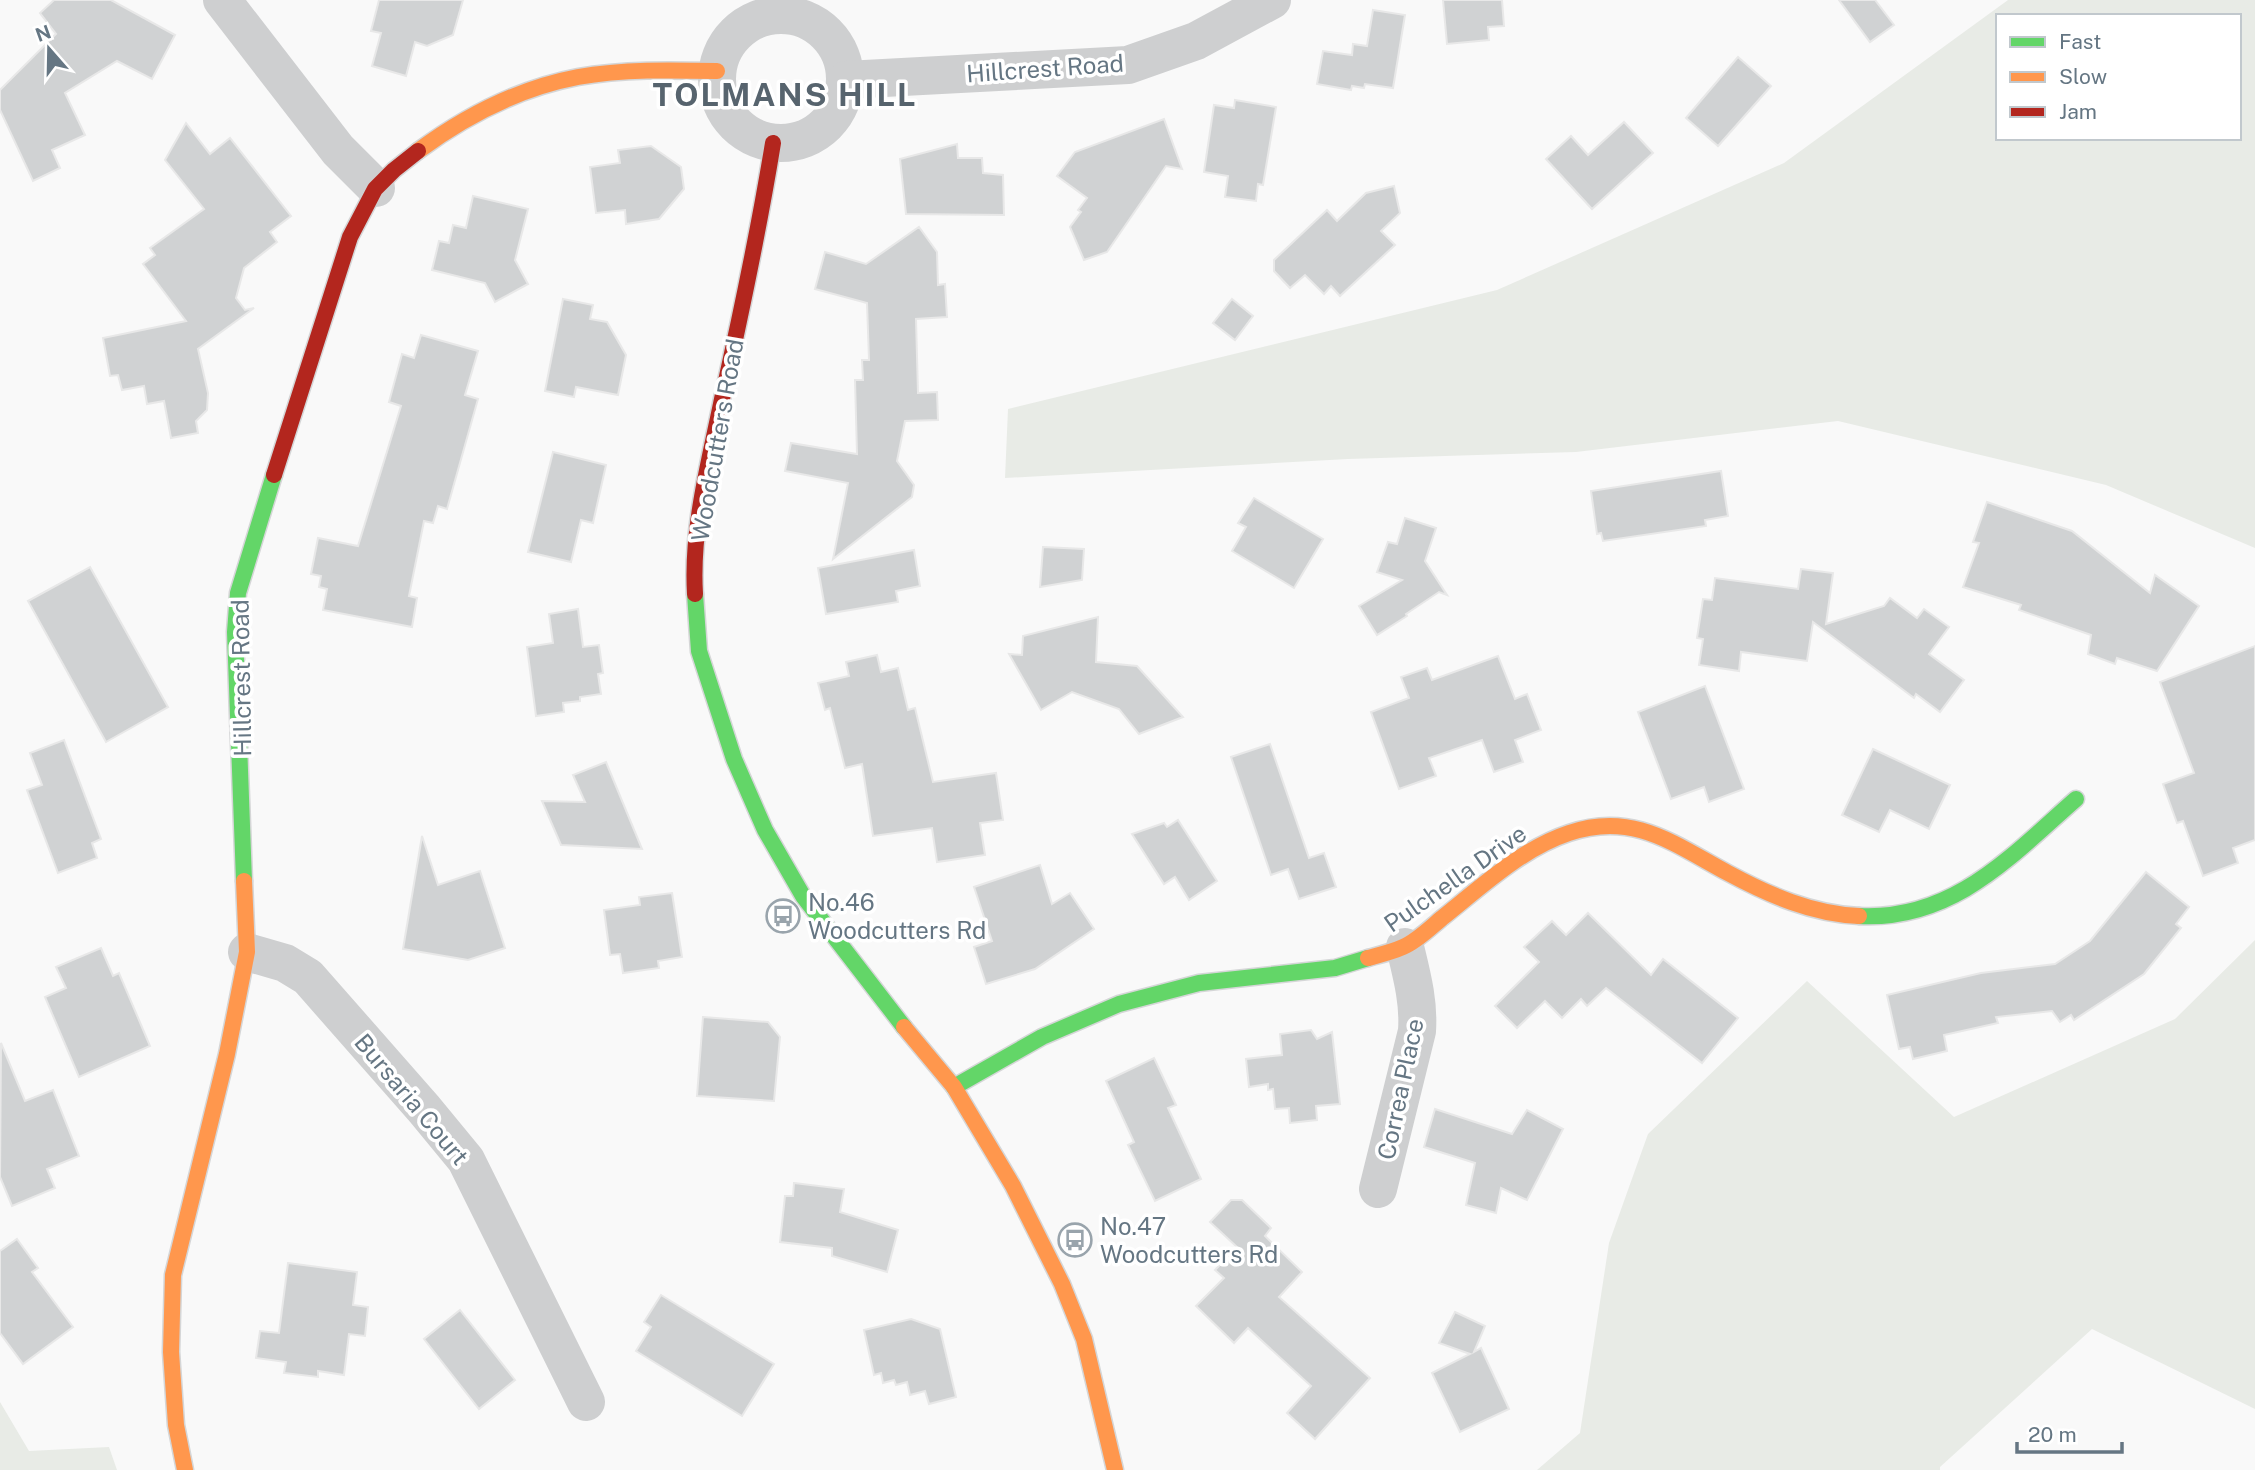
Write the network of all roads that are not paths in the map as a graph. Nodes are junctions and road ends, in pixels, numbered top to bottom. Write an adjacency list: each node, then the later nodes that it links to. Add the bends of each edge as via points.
1 (222, 0): 7 (street, via 338,150)
2 (1272, 0): 5 (street, Hillcrest Road, via 1196,41 1128,65)
3 (780, 7): 4 (street, via 733,36); 5 (street, via 821,28 835,42)
4 (717, 71): 6 (street, via 724,110 753,137); 7 (street, Hillcrest Road, via 618,73 538,87 456,126 414,153)
5 (846, 80): 6 (street, via 842,101 831,120 815,134)
6 (773, 143): 11 (street, Woodcutters Road, via 701,500 694,575 699,651 734,760 765,830 803,896)
7 (376, 188): 10 (street, Hillcrest Road, via 350,237 238,593 235,632)
8 (2076, 799): 9 (street, Pulchella Drive, via 1967,889 1908,913 1878,916 1809,909 1779,899 1659,835 1619,825 1567,832 1523,855)
9 (1405, 947): 11 (street, Pulchella Drive, via 1335,968 1199,983 1119,1004 1042,1037); 12 (street, Correa Place, via 1419,1010 1417,1031)
10 (247, 952): 13 (street, Bursaria Court, via 285,963 309,977 466,1160); 14 (street, Hillcrest Road, via 173,1275 171,1352 176,1425)
11 (954, 1087): 15 (street, Woodcutters Road, via 1013,1186 1062,1284 1084,1339)
12 (1378, 1189)
13 (586, 1402)
14 (186, 1470)
15 (1115, 1470)

